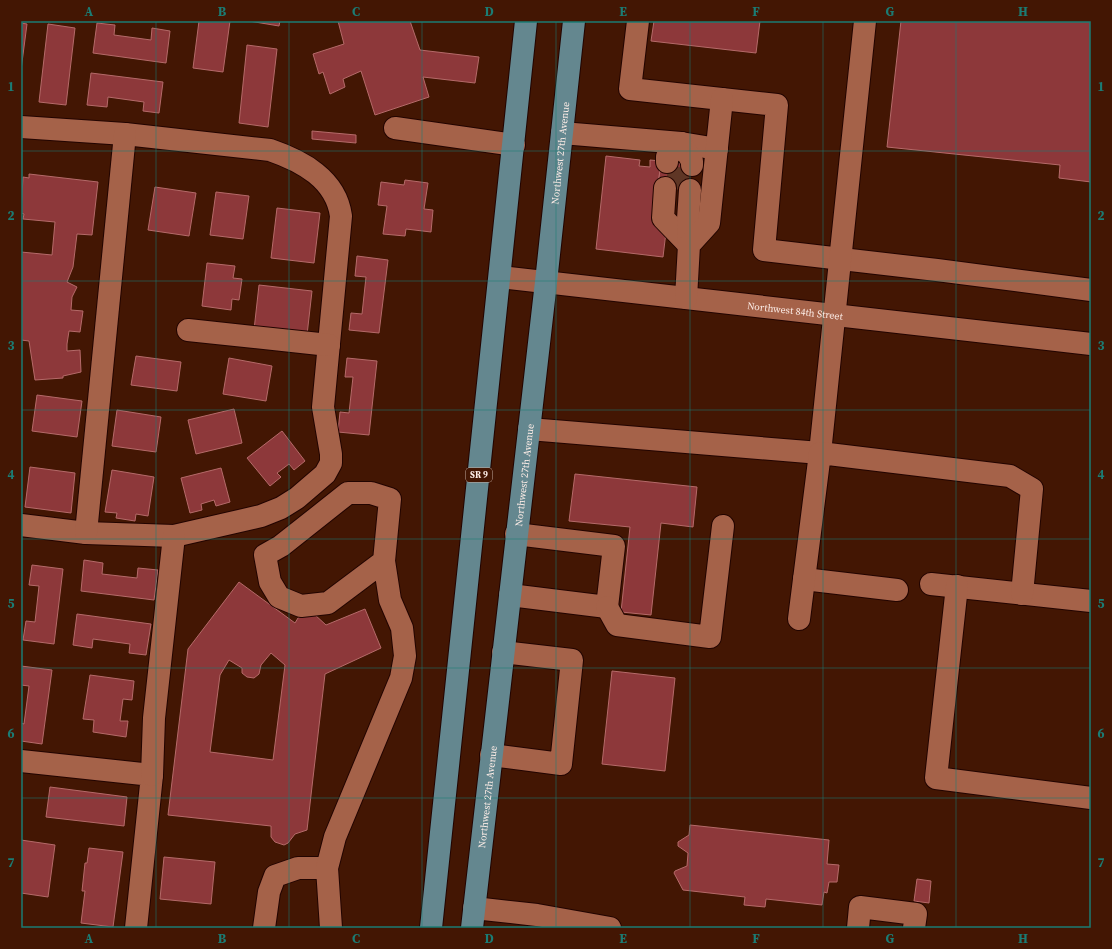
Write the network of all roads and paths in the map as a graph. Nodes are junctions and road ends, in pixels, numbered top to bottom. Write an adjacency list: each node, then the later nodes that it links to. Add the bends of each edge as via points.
1 (526, 21): 10 (main road, SR 9)
2 (574, 21): 8 (main road, Northwest 27th Avenue)
3 (638, 21): 5 (street, via 630,89)
4 (865, 21): 15 (street)
5 (722, 99): 11 (street); 15 (street, via 777,105 764,250)
6 (21, 127): 9 (street)
7 (394, 128): 10 (street)
8 (562, 133): 12 (street); 17 (main road, Northwest 27th Avenue)
9 (126, 134): 23 (street, via 270,150 292,158 322,178 339,203 341,216); 28 (street)
10 (514, 144): 16 (main road, SR 9)
11 (717, 149): 12 (street); 14 (street, via 709,223)
12 (680, 158): 14 (street, via 705,162 698,220)
13 (677, 189): 14 (street, via 688,220)
14 (689, 245): 19 (street)
15 (840, 259): 18 (street); 20 (street)
16 (500, 277): 17 (street, Northwest 84th Street); 51 (main road, SR 9)
17 (546, 282): 19 (street, Northwest 84th Street); 24 (main road, Northwest 27th Avenue)
18 (1091, 290)
19 (686, 298): 20 (street, Northwest 84th Street)
20 (834, 314): 22 (street, Northwest 84th Street); 25 (street)
21 (188, 330): 23 (street)
22 (1091, 344)
23 (329, 346): 30 (street, via 323,407 332,454 331,463 325,474 281,508 261,516)
24 (529, 429): 25 (street); 29 (main road, Northwest 27th Avenue)
25 (820, 453): 32 (street); 36 (street, via 1010,476 1032,489)
26 (21, 525): 28 (street)
27 (723, 526): 39 (street, via 710,637 617,626)
28 (86, 533): 30 (street)
29 (516, 534): 37 (main road, Northwest 27th Avenue); 39 (street, via 614,546)
30 (174, 536): 44 (street, via 154,718)
31 (384, 561): 31 (street, via 390,500 371,493 348,494 282,546 265,555 270,582 279,596 301,606 328,603); 46 (street, via 390,600 402,628 405,656 401,678 335,837)
32 (804, 579): 35 (street); 40 (street)
33 (931, 584): 34 (street)
34 (957, 586): 36 (street); 45 (street, via 936,778)
35 (897, 590)
36 (1022, 594): 38 (street)
37 (510, 595): 39 (street); 41 (main road, Northwest 27th Avenue)
38 (1091, 601)
39 (607, 607)
40 (799, 619)
41 (503, 652): 42 (main road, Northwest 27th Avenue); 42 (street, via 572,660 561,764)
42 (491, 755): 47 (main road, Northwest 27th Avenue)
43 (21, 761): 44 (street)
44 (152, 775): 48 (street)
45 (1091, 798)
46 (327, 868): 49 (street, via 298,868 275,876 269,892); 50 (street)
47 (473, 918): 52 (street, via 537,915)
48 (136, 928)
49 (264, 928)
50 (331, 928)
51 (431, 928)
52 (610, 928)
53 (858, 928): 54 (street, via 860,907 916,914)
54 (914, 928)

